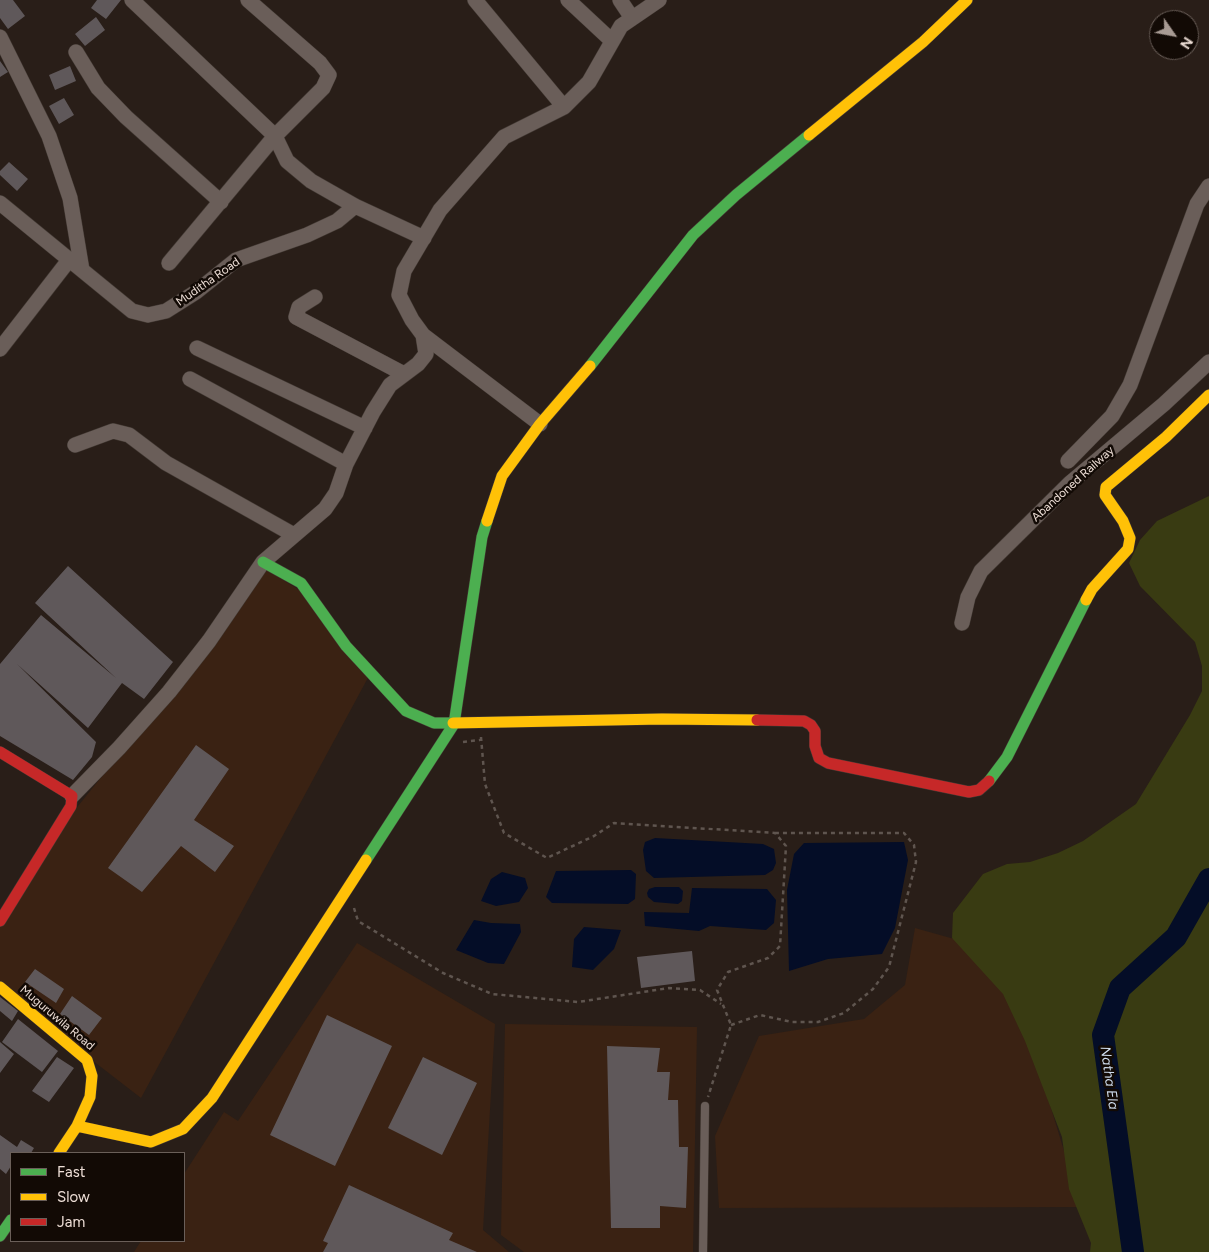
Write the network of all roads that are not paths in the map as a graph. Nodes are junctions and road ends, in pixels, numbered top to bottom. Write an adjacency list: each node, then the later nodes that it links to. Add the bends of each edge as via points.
1 (132, 0): 13 (street)
2 (248, 0): 13 (street, via 320,63 329,75 323,88)
3 (476, 0): 12 (street)
4 (568, 0): 10 (street)
5 (620, 0): 8 (street)
6 (659, 0): 8 (street)
7 (967, 0): 30 (street, via 923,42 736,195 693,235 591,365)
8 (632, 18): 10 (street, via 621,26)
9 (0, 37): 21 (street, via 49,136 70,198)
10 (612, 41): 12 (street, via 589,82)
11 (76, 52): 15 (street, via 98,88 126,118)
12 (564, 107): 18 (street, via 504,137 440,210)
13 (275, 136): 15 (street); 17 (street, via 287,161 311,181)
14 (1209, 186): 33 (street, via 1197,204 1130,385 1112,416)
15 (221, 202): 20 (street)
16 (0, 203): 19 (street, Muditha Road)
17 (355, 206): 18 (street); 21 (street, Muditha Road, via 337,221 307,235 236,260 196,292 166,311 148,316 132,311)
18 (424, 238): 23 (street, via 404,271 399,295)
19 (69, 260): 21 (street, Muditha Road); 25 (street)
20 (169, 263)
21 (82, 270)
22 (316, 297): 27 (street, via 298,308 296,317)
23 (423, 335): 27 (street, via 426,354); 30 (street)
24 (197, 348): 31 (street)
25 (0, 349)
26 (1209, 362): 37 (street, Abandoned Railway, via 1070,483 981,572 968,598)
27 (404, 374): 31 (street, via 390,386)
28 (190, 379): 34 (street)
29 (1209, 395): 38 (street, via 1166,437 1106,487 1105,495 1130,538 1128,549 1092,589 1007,756 979,790 970,792 828,763 819,758 815,731 804,721 662,719)
30 (540, 424): 38 (street, via 502,476 482,537)
31 (365, 428): 34 (street)
32 (75, 445): 35 (street, via 113,431 129,435 166,463)
33 (1068, 461)
34 (346, 464): 35 (street, via 336,493 325,509)
35 (294, 535): 36 (street)
36 (263, 562): 38 (street, via 301,583 346,646 406,710 434,722); 40 (street, via 209,641 169,692)
37 (962, 623)
38 (454, 724): 44 (street, via 212,1098 183,1129 151,1142)
39 (0, 752): 40 (street)
40 (72, 796): 41 (street, via 71,806)
41 (0, 921)
42 (0, 987): 44 (street, Muguruwila Road, via 87,1060 92,1076 90,1097)
43 (705, 1106): 48 (lane)
44 (78, 1126): 45 (street, Muguruwila Road)
45 (59, 1152)
46 (10, 1221): 47 (street)
47 (0, 1236)
48 (703, 1252)

